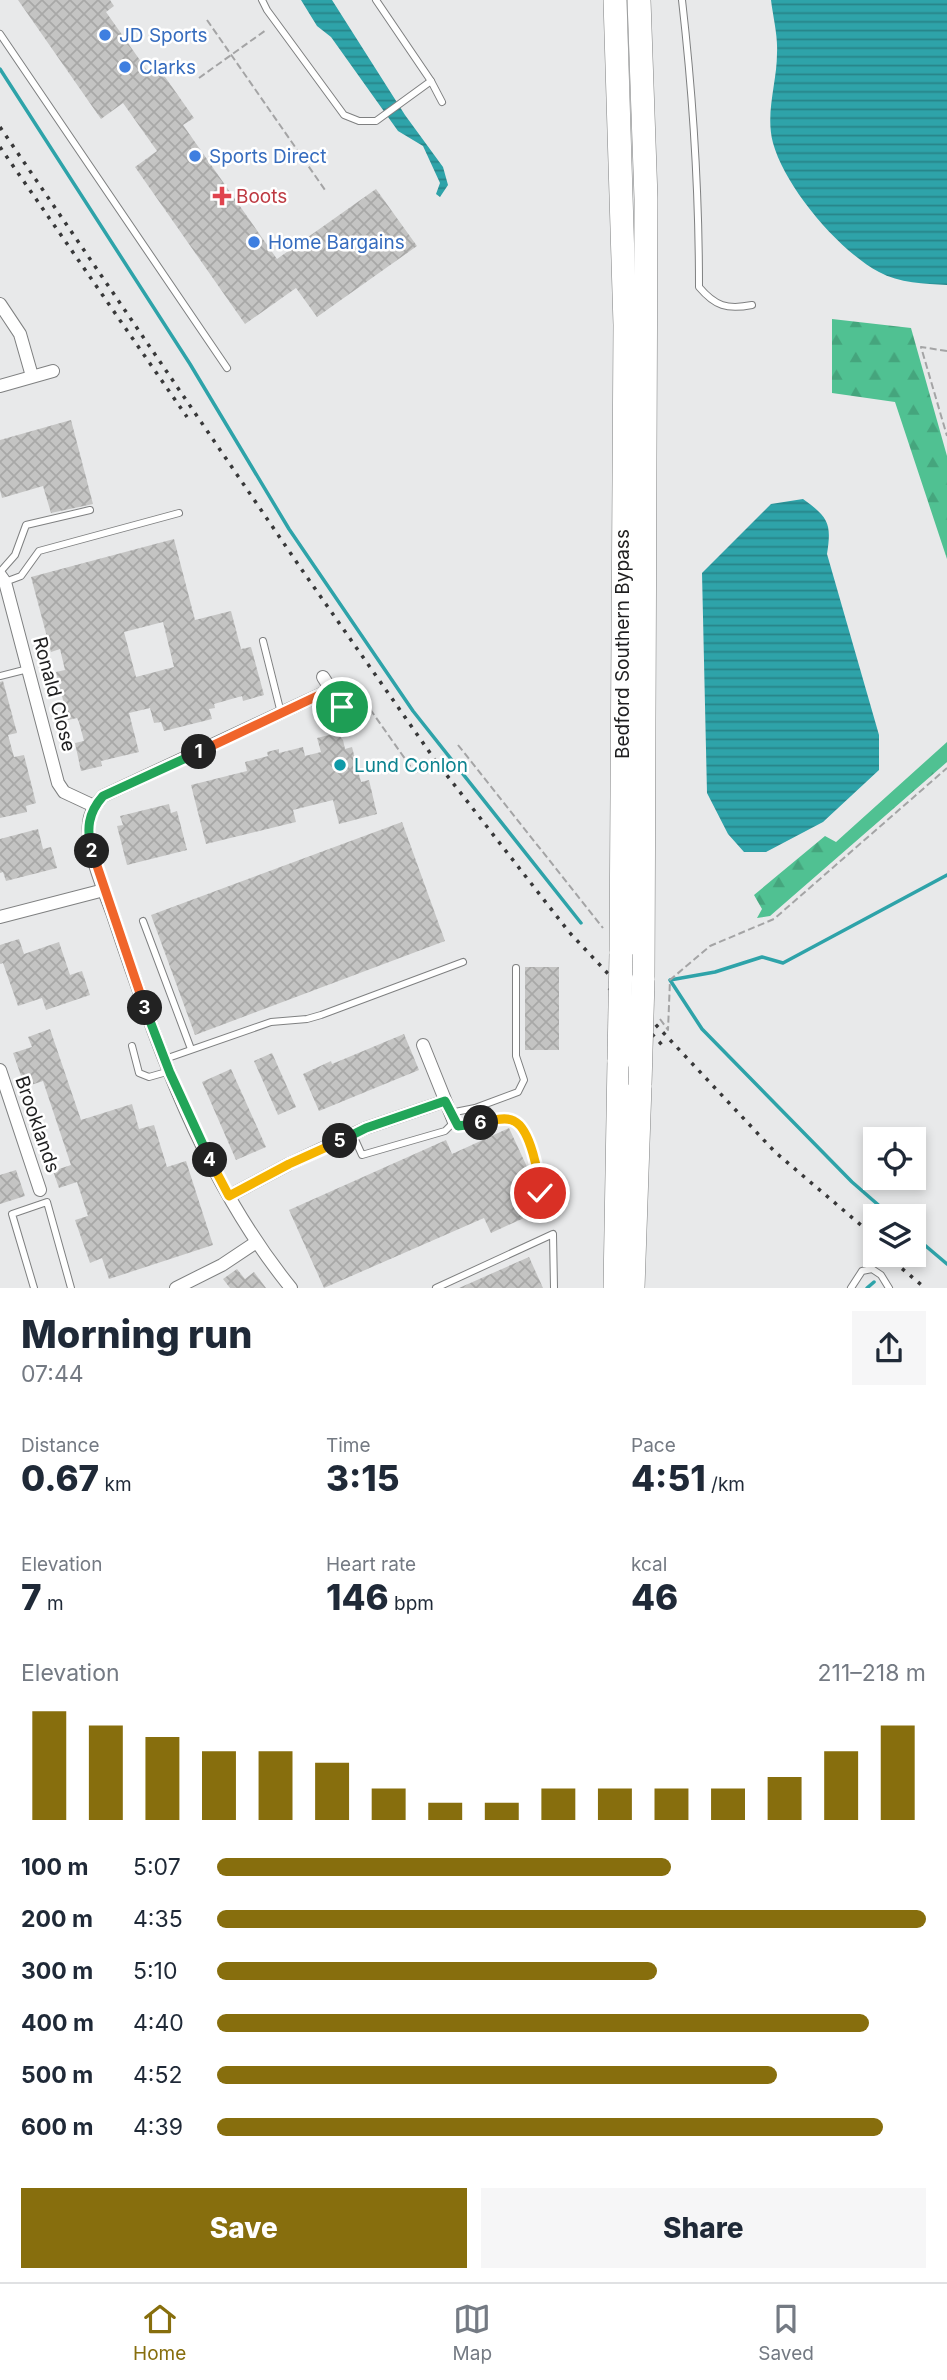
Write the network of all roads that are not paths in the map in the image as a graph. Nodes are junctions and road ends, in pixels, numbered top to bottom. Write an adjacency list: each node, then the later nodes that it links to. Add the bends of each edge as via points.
1 (262, 0): 7 (lane, via 351,120 376,121)
2 (376, 0): 7 (lane)
3 (615, 0): 49 (highway, Bedford Southern Bypass, bridge, via 625,325)
4 (639, 0): 42 (highway, Bedford Southern Bypass, bridge, via 646,199 643,980)
5 (682, 0): 10 (lane, via 699,202 699,287 712,302 737,308)
6 (0, 34): 11 (lane)
7 (431, 81): 8 (lane)
8 (442, 102)
9 (0, 303): 13 (street, via 20,334)
10 (752, 305)
11 (227, 368)
12 (52, 371): 13 (street)
13 (32, 376): 14 (street)
14 (0, 386)
15 (90, 510): 17 (lane, via 26,525)
16 (179, 513): 17 (lane, via 39,551 22,576)
17 (2, 576): 19 (street, Ronald Close)
18 (263, 642): 24 (lane)
19 (28, 669): 20 (lane); 25 (street, Ronald Close, via 58,783 76,800)
20 (0, 676)
21 (323, 677): 22 (street)
22 (330, 690): 23 (street); 24 (street)
23 (342, 707)
24 (282, 713): 25 (street, via 103,796)
25 (94, 806): 26 (street, via 89,839)
26 (104, 890): 27 (street); 34 (street)
27 (0, 917)
28 (143, 921): 33 (lane)
29 (463, 962): 33 (lane, via 321,1015 271,1022)
30 (516, 968): 36 (lane, via 516,1056 524,1080 518,1092)
31 (423, 1045): 36 (street)
32 (132, 1046): 34 (lane, via 139,1073 149,1077)
33 (191, 1049): 34 (lane)
34 (167, 1065): 40 (street)
35 (0, 1070): 38 (street, Brooklands)
36 (450, 1112): 37 (street); 37 (lane, via 445,1131 362,1155); 39 (lane, via 458,1126 464,1127 515,1121 535,1158)
37 (353, 1135): 40 (street)
38 (40, 1190)
39 (540, 1193)
40 (229, 1196): 41 (street)
41 (255, 1243): 45 (street); 46 (street)
42 (634, 1259): 50 (highway, Bedford Southern Bypass); 51 (highway)
43 (34, 1288): 44 (lane, via 12,1214 47,1202)
44 (71, 1288)
45 (176, 1288)
46 (291, 1288)
47 (436, 1288): 48 (lane, via 553,1234)
48 (554, 1288)
49 (615, 1288)
50 (633, 1288)
51 (641, 1288)
52 (851, 1288): 53 (lane, via 862,1271 872,1269)
53 (889, 1288)

